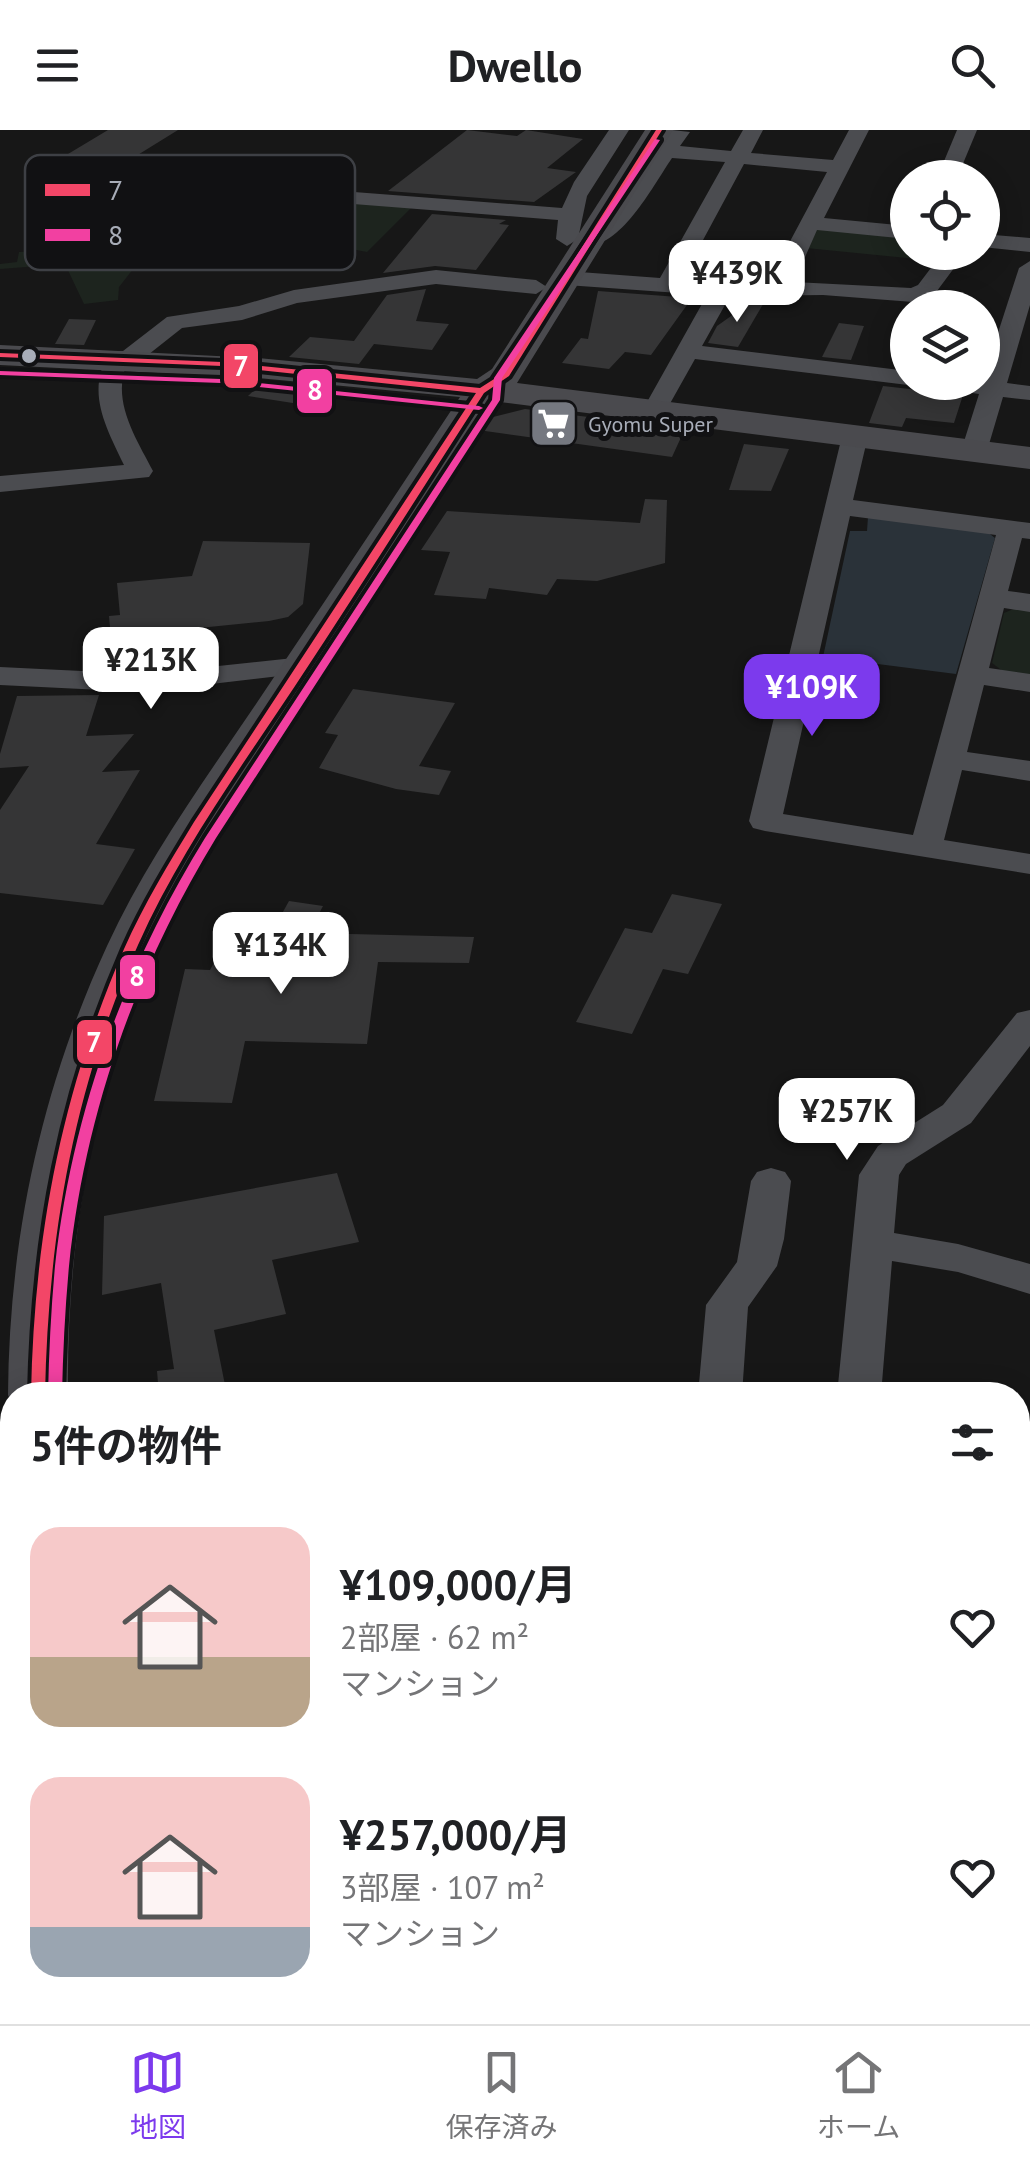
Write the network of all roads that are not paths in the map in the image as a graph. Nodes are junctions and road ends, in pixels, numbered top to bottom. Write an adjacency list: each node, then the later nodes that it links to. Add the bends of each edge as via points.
1 (618, 130): 14 (street)
2 (642, 130): 14 (main road)
3 (682, 130): 7 (street)
4 (753, 130): 8 (street)
5 (859, 130): 10 (street)
6 (967, 130): 9 (street)
7 (663, 140): 8 (street); 14 (main road)
8 (736, 157): 10 (street); 20 (street)
9 (954, 160)
10 (840, 167): 12 (street)
11 (355, 202): 14 (street)
12 (810, 223): 13 (street); 22 (street, via 782,277)
13 (890, 231)
14 (576, 233): 19 (main road)
15 (1000, 242): 16 (street)
16 (1030, 245)
17 (1030, 268): 26 (street)
18 (941, 270): 22 (street, via 922,293)
19 (551, 282): 20 (street); 25 (street, via 436,278 294,298 175,322); 29 (main road, via 505,376)
20 (666, 286): 21 (street)
21 (722, 289): 22 (street); 23 (street)
22 (785, 289)
23 (688, 352): 27 (street); 32 (street)
24 (0, 355): 25 (main road)
25 (124, 357): 29 (main road); 36 (street, via 106,383 140,470)
26 (1000, 360)
27 (890, 376)
28 (1000, 389): 30 (street)
29 (481, 392): 32 (main road); 41 (main road)
30 (1030, 392)
31 (988, 400): 34 (street)
32 (654, 411): 33 (main road)
33 (855, 436): 34 (main road); 37 (street)
34 (974, 451): 35 (main road)
35 (1030, 458)
36 (0, 484)
37 (838, 506): 38 (street); 47 (street, via 764,820)
38 (1020, 530): 39 (street)
39 (994, 598): 40 (street); 42 (street)
40 (1030, 603)
41 (303, 666): 43 (street, via 164,682); 53 (main road, via 174,866 100,1024 55,1182)
42 (974, 675): 44 (street); 45 (street)
43 (0, 676)
44 (1030, 683)
45 (951, 759): 46 (street); 47 (street)
46 (1030, 771)
47 (926, 847): 48 (street)
48 (1030, 864)
49 (1030, 1021): 51 (street, via 957,1114 884,1165)
50 (771, 1182): 54 (street, via 756,1266 726,1305)
51 (872, 1244): 52 (street); 55 (street)
52 (1030, 1279)
53 (39, 1382)
54 (721, 1382)
55 (861, 1382)

